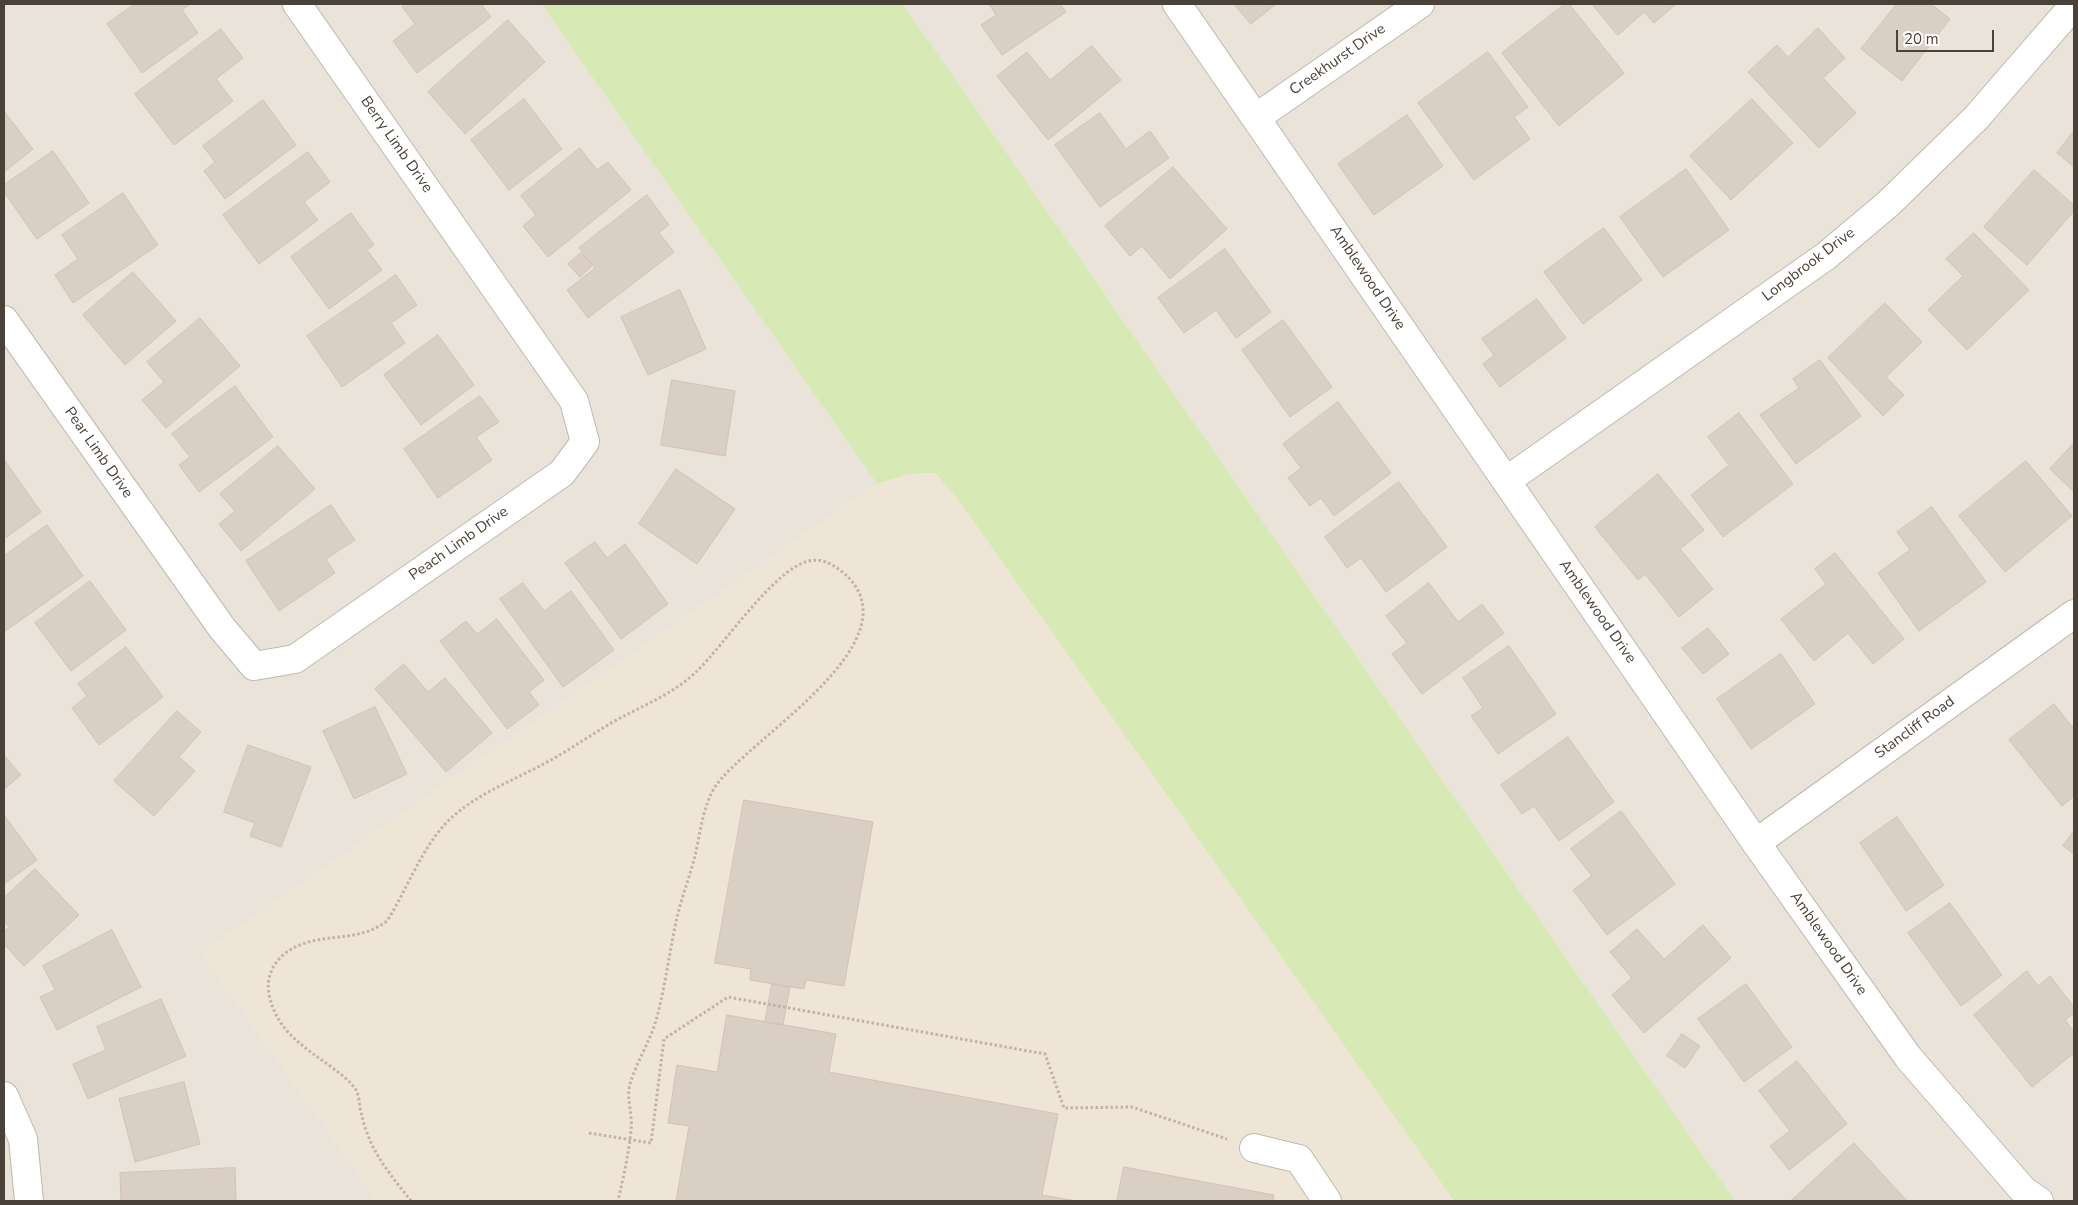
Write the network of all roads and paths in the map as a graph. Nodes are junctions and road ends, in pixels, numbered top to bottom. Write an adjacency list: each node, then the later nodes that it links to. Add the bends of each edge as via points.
1 (298, 4): 6 (street, Berry Limb Drive)
2 (1177, 4): 5 (street, Amblewood Drive)
3 (1420, 4): 5 (street, Creekhurst Drive)
4 (2074, 6): 8 (street, Longbrook Drive, via 1976,118 1888,204 1826,256)
5 (1257, 117): 8 (street, Amblewood Drive)
6 (495, 287): 9 (street, Peach Limb Drive, via 574,401 585,442 562,472 296,659 254,666)
7 (4, 320): 9 (street, Pear Limb Drive)
8 (1506, 481): 11 (street, Amblewood Drive)
9 (192, 585)
10 (2074, 614): 11 (street, Stancliff Road)
11 (1756, 843): 20 (street, Amblewood Drive, via 1908,1057 2023,1190)
12 (4, 1096): 17 (street, via 23,1139)
13 (589, 1133): 14 (path)
14 (630, 1140): 15 (path, via 651,1143 664,1039 728,997 1045,1054 1064,1108 1132,1107); 18 (path, via 630,1086 657,1017 678,911 708,800 716,784 838,670 856,641 862,620 862,604 854,583 842,570 827,562 810,560 792,568 691,677 474,801 450,819 432,839 387,921 375,930 309,941 287,952 274,964 267,983 282,1026 295,1040 345,1077 357,1091 372,1145); 19 (path)
15 (1254, 1148): 16 (street, via 1299,1159)
16 (1316, 1194)
17 (29, 1201)
18 (411, 1201)
19 (618, 1201)
20 (2039, 1201)

